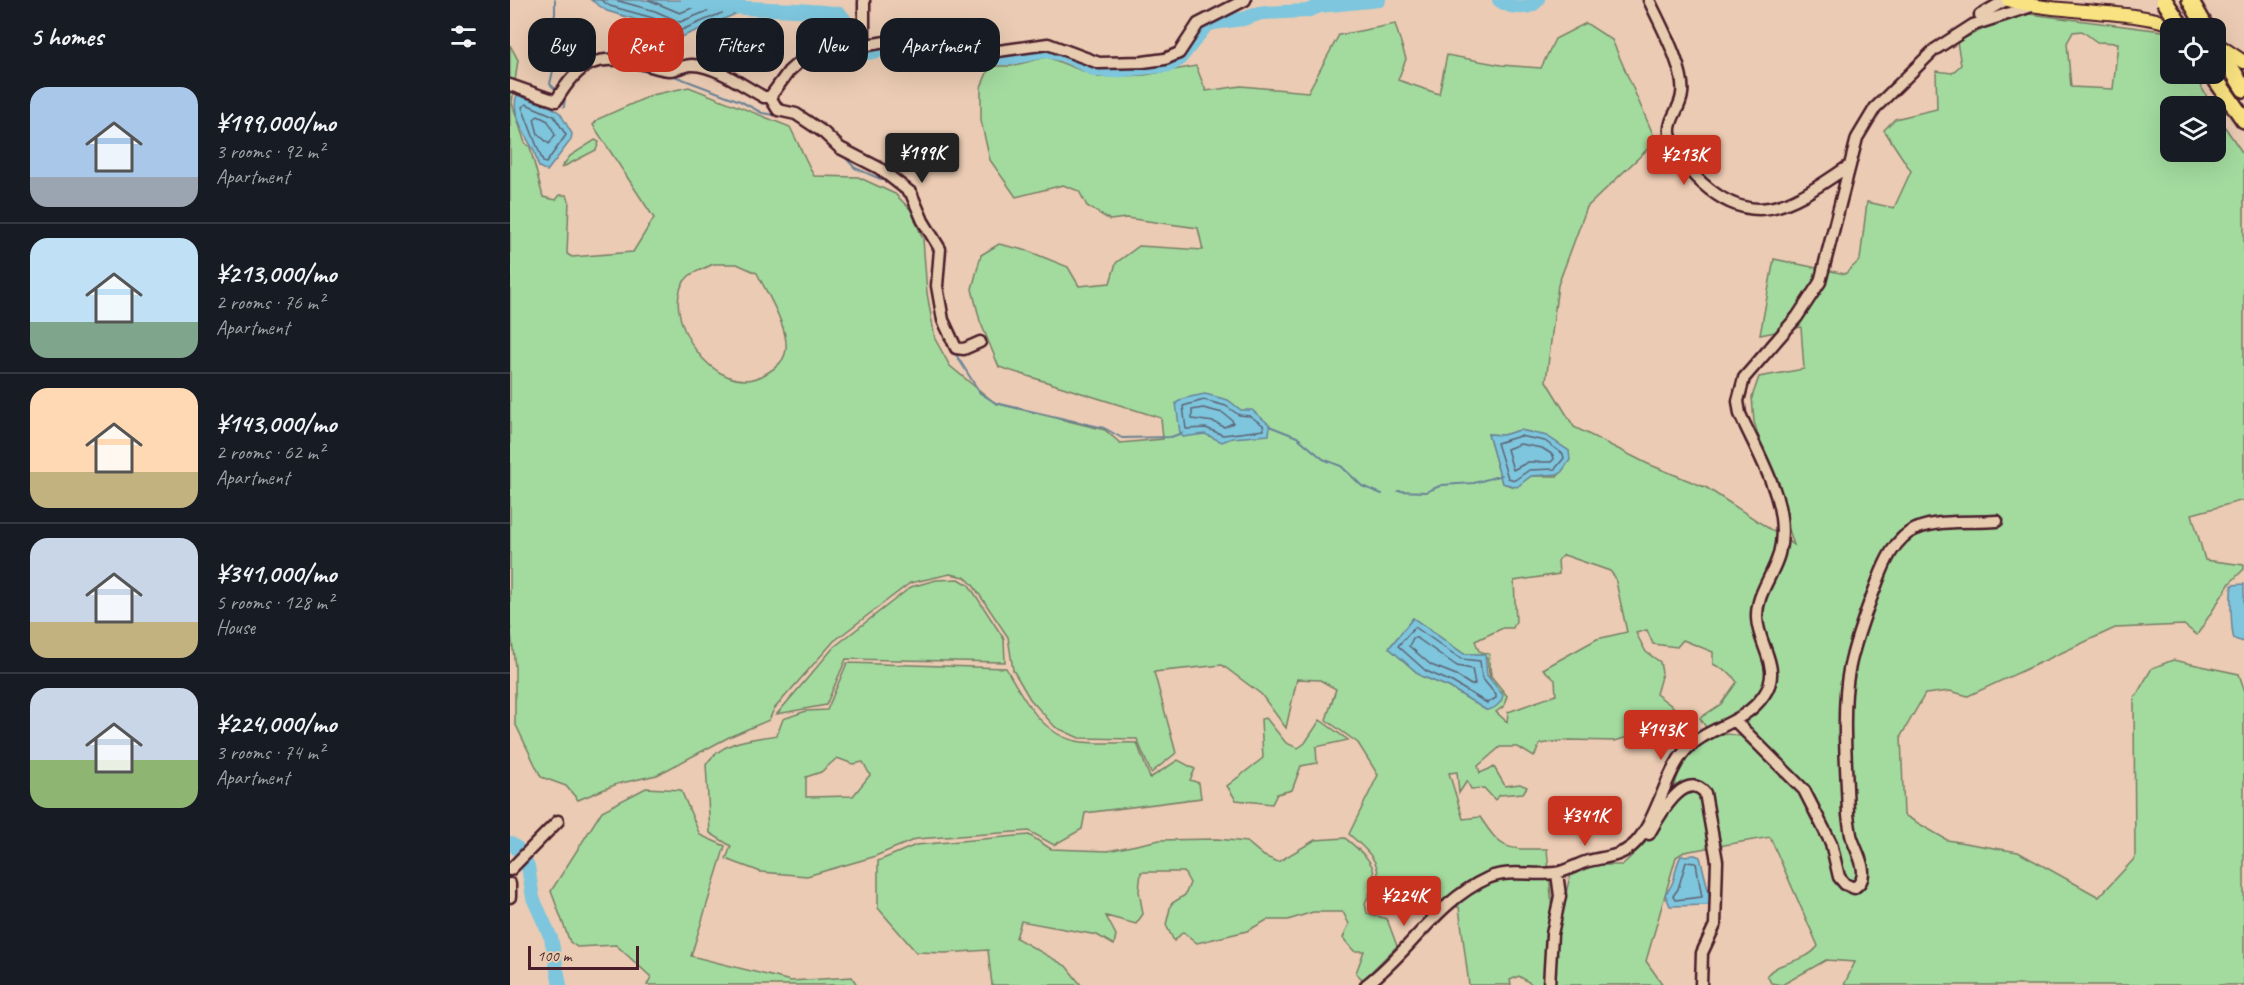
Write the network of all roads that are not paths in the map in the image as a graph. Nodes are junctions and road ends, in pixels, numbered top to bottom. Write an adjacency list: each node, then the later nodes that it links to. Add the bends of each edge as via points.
1 (864, 0): 8 (street)
2 (1245, 0): 13 (street, via 1198,24 1179,53 1143,62 1099,63 1047,44 991,52 957,36 939,33)
3 (1649, 0): 22 (street, via 1666,29 1683,92 1670,126 1672,139 1693,174 1711,191 1744,209 1775,208 1802,198)
4 (2007, 0): 7 (main road); 12 (street)
5 (2164, 0): 9 (highway, bridge)
6 (2190, 0): 10 (highway)
7 (2032, 6): 11 (main road); 22 (street, via 1973,25 1911,70 1870,114 1857,138)
8 (862, 18)
9 (2176, 18)
10 (2200, 18)
11 (2160, 21)
12 (1948, 33)
13 (868, 45)
14 (2226, 54): 16 (highway)
15 (796, 64): 20 (street)
16 (2239, 68): 19 (highway)
17 (2219, 84): 21 (highway)
18 (510, 85): 20 (street, via 556,101 574,73 587,64 625,60 670,70 692,64)
19 (2244, 89)
20 (770, 97): 23 (street, via 778,110 796,114 840,148 879,168 911,193 940,249 937,286 943,320 956,348)
21 (2244, 120)
22 (1849, 166): 25 (street, via 1820,282 1797,317 1755,362 1740,388 1740,414 1773,487 1784,526 1778,558 1757,619 1771,663 1772,680 1761,700)
23 (980, 342)
24 (1997, 521): 25 (street, via 1916,529 1893,549 1880,574 1855,646 1847,696 1848,815 1862,866 1860,884 1848,887 1839,877 1831,843 1800,784)
25 (1736, 722): 27 (street, via 1685,751 1643,832)
26 (558, 821): 28 (street)
27 (1625, 851): 29 (street); 34 (street, via 1633,853 1641,845 1666,802 1692,787 1705,792 1717,861 1715,925 1702,953)
28 (510, 870)
29 (1557, 873): 32 (street, via 1513,873 1486,879 1448,906); 33 (street, via 1560,896 1552,934)
30 (510, 884): 31 (street)
31 (510, 897)
32 (1366, 985)
33 (1549, 985)
34 (1701, 985)

